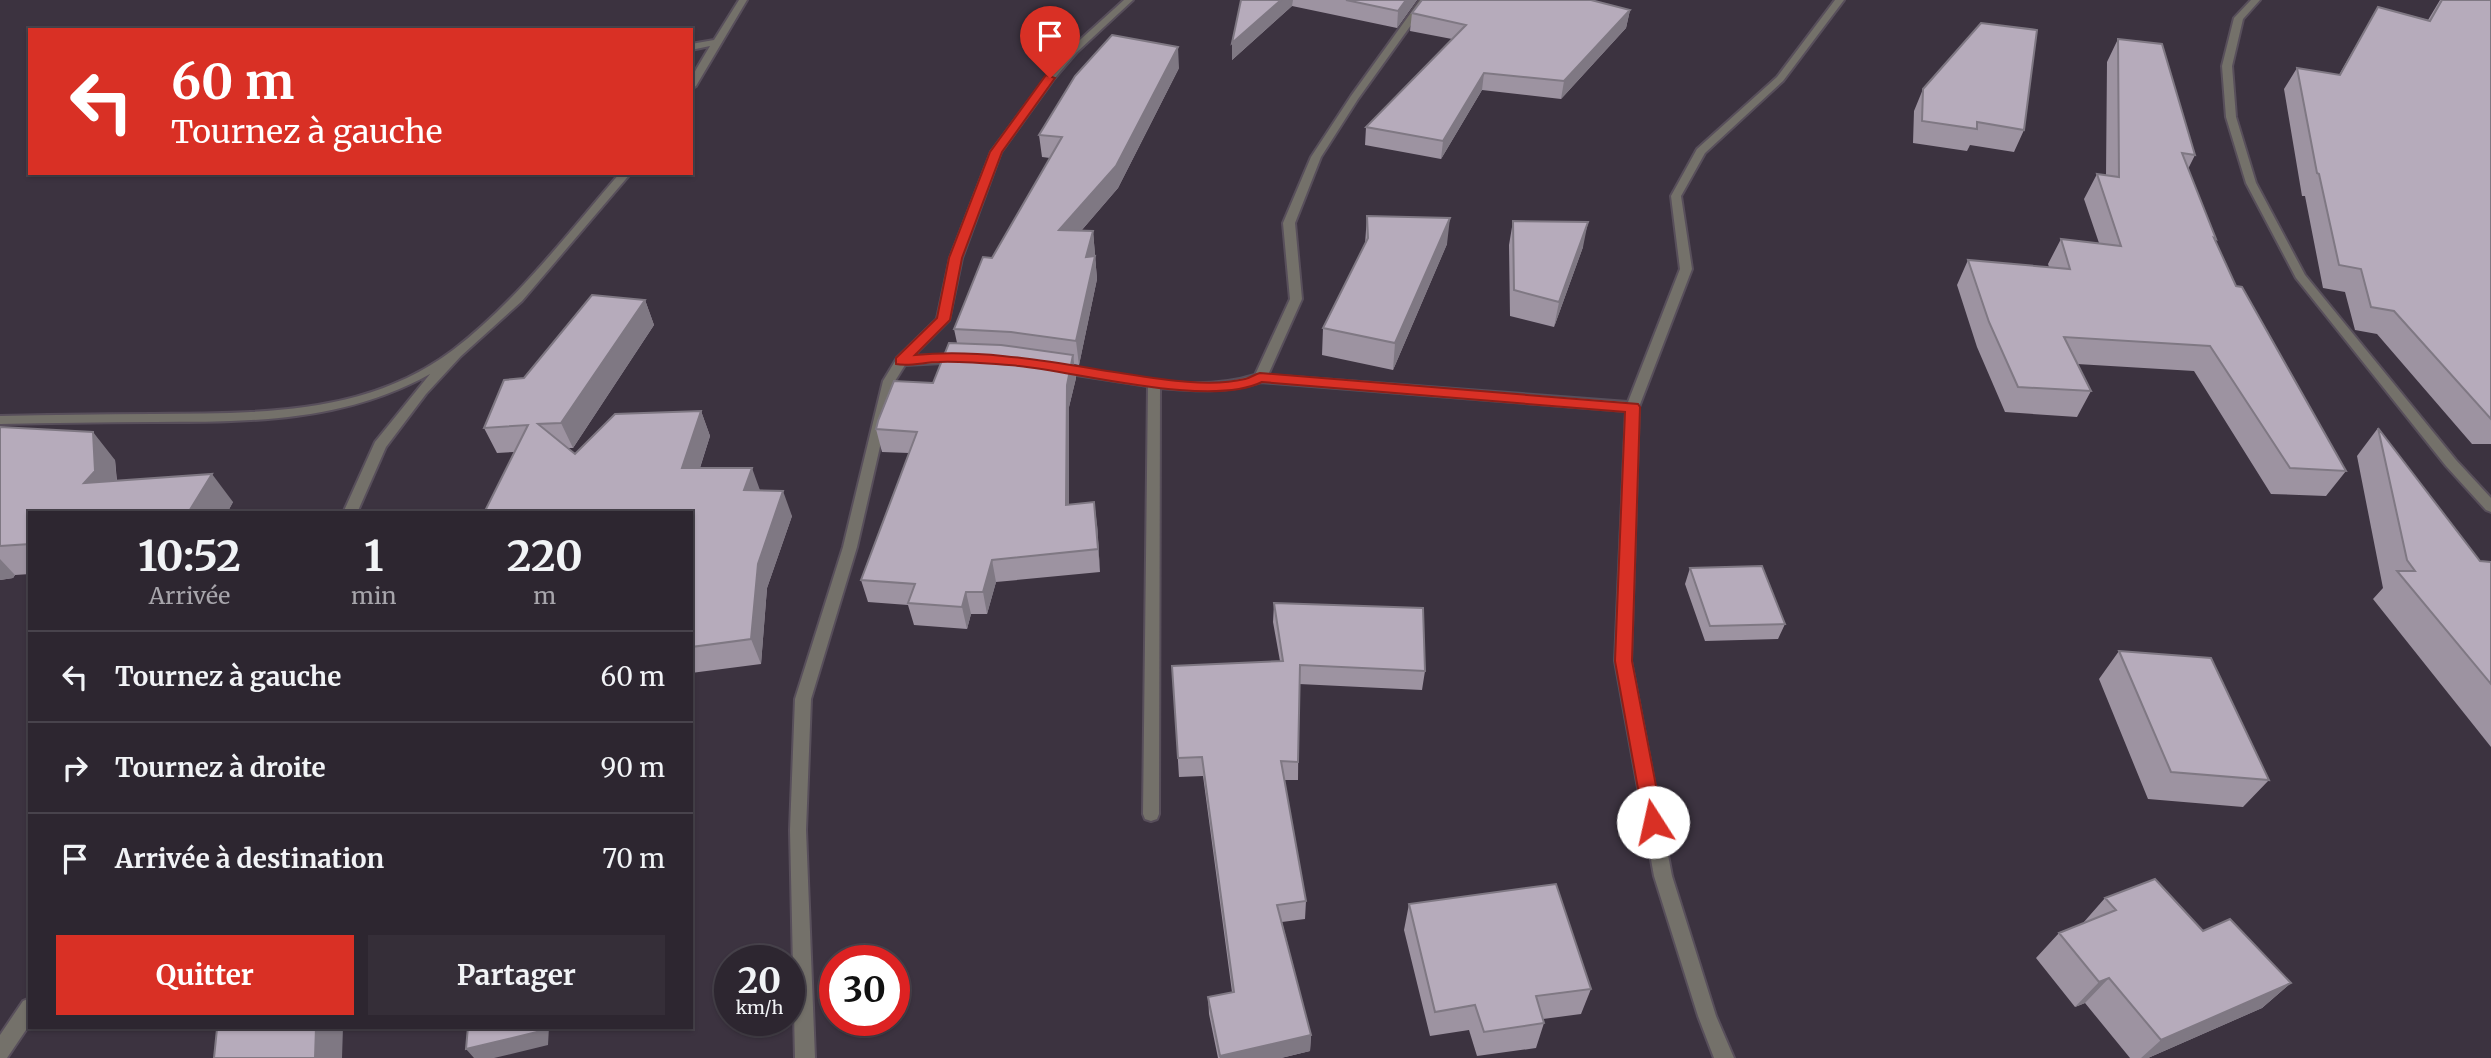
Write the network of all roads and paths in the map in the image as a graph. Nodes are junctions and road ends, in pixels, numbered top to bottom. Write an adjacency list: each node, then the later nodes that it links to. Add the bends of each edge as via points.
1 (743, 0): 6 (street)
2 (1129, 0): 12 (street, via 1074,50 996,152 956,258 943,320)
3 (1425, 0): 14 (street, via 1316,156 1289,223 1296,299)
4 (1839, 0): 16 (street, via 1780,79 1700,151 1676,196 1686,270)
5 (2256, 0): 18 (street, via 2239,18 2227,66 2231,117 2251,183 2300,276)
6 (718, 42): 7 (street); 8 (street)
7 (693, 47)
8 (693, 83)
9 (624, 175): 10 (street, via 518,298)
10 (457, 353): 17 (street, via 420,377 384,392 300,412 228,419); 19 (street, via 380,445)
11 (980, 359): 12 (street)
12 (901, 361): 23 (street, via 889,381 850,547 803,699 798,830)
13 (1046, 366): 15 (street)
14 (1260, 378): 15 (street, via 1209,386); 16 (street)
15 (1154, 383): 20 (street)
16 (1633, 407): 24 (street, via 1623,661 1663,876)
17 (0, 419)
18 (2491, 507)
19 (351, 511)
20 (1151, 814)
21 (28, 1010): 22 (street)
22 (0, 1052)
23 (805, 1058)
24 (1724, 1058)

